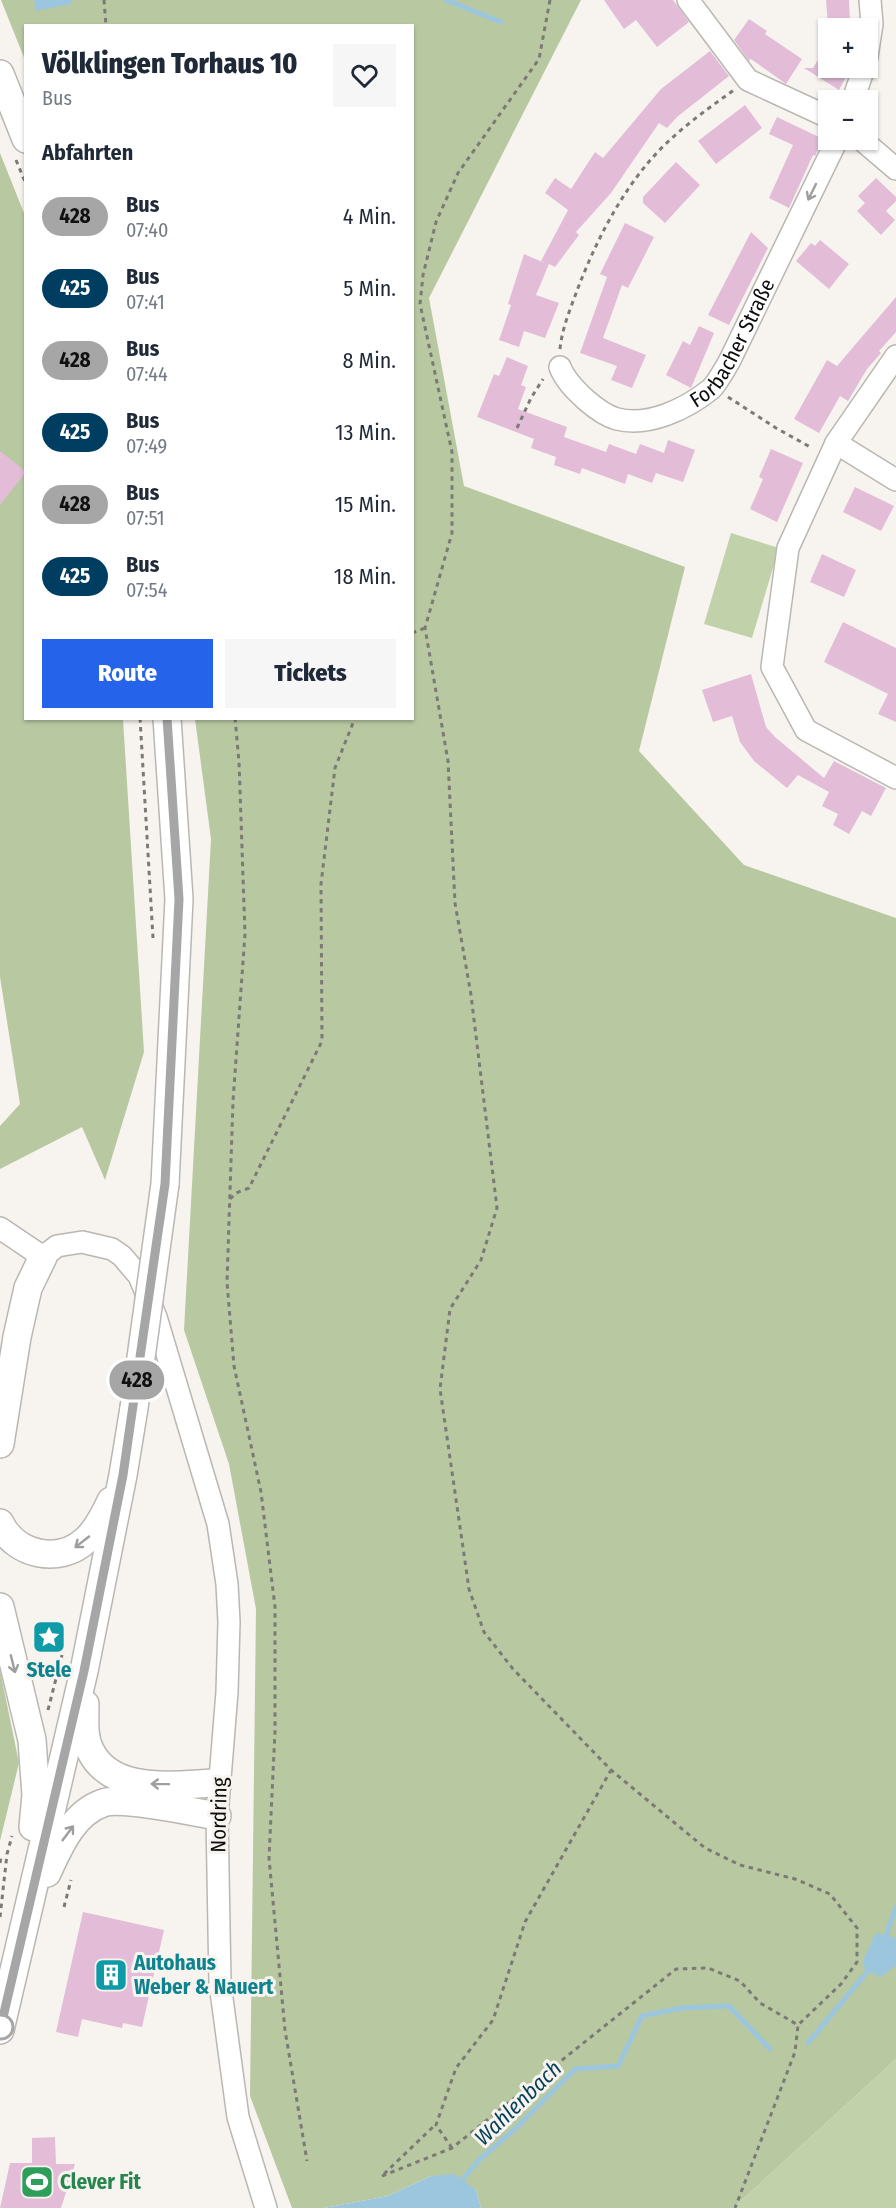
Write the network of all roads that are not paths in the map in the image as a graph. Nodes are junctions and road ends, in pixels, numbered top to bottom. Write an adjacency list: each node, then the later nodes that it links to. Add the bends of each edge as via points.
1 (688, 0): 5 (street, via 748,80)
2 (870, 0): 3 (street)
3 (872, 18)
4 (0, 74): 6 (main road)
5 (818, 112)
6 (24, 134)
7 (832, 150): 11 (street, Forbacher Straße, one-way to 11, via 729,362 712,387 659,417 643,422 616,419 576,391)
8 (874, 150): 9 (street)
9 (896, 169)
10 (896, 356): 12 (street)
11 (560, 367)
12 (833, 450): 13 (street); 15 (street, via 788,548 772,667 806,730)
13 (896, 480)
14 (167, 720): 19 (main road, bridge, via 179,899 165,1184)
15 (896, 778)
16 (0, 1228): 17 (street)
17 (43, 1257): 18 (main road, via 28,1288); 23 (street, Nordring, via 57,1246 82,1242 112,1249 139,1276 156,1317 218,1524 227,1584 227,1692)
18 (0, 1444)
19 (123, 1475): 20 (main road, one-way to 20, via 103,1517 76,1548 44,1555 25,1549 11,1539); 22 (main road)
20 (0, 1522)
21 (0, 1607): 25 (main road, one-way to 25, via 35,1766 36,1795)
22 (84, 1671): 23 (main road, one-way to 22, via 135,1782 112,1774 99,1764 85,1733); 25 (main road)
23 (218, 1783): 24 (street, Nordring)
24 (217, 1816): 25 (main road, one-way to 24, via 76,1823 103,1803 120,1801); 27 (street, Nordring, via 219,1984 238,2117)
25 (12, 1920): 26 (main road)
26 (0, 2030)
27 (266, 2208)

